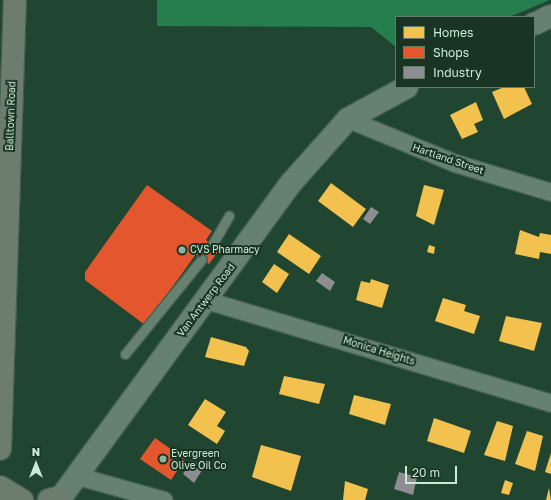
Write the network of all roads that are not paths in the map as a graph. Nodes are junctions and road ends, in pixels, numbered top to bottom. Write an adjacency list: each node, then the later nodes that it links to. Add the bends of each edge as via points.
1 (15, 0): 4 (main road, Balltown Road)
2 (551, 16): 3 (street)
3 (535, 24)
4 (6, 82): 12 (main road, Balltown Road)
5 (404, 88): 6 (street, Van Antwerp Road)
6 (348, 120): 7 (street, Hartland Street, via 455,163); 11 (street, Van Antwerp Road, via 292,182)
7 (551, 192)
8 (229, 216): 9 (lane)
9 (212, 245)
10 (202, 258): 13 (lane)
11 (206, 300): 14 (street, Monica Heights); 16 (street, Van Antwerp Road)
12 (2, 317): 15 (main road, Balltown Road)
13 (125, 354)
14 (551, 403)
15 (0, 449)
16 (74, 475): 18 (street, Van Antwerp Road); 20 (street)
17 (0, 487): 19 (main road)
18 (56, 499)
19 (22, 500)
20 (164, 500)

